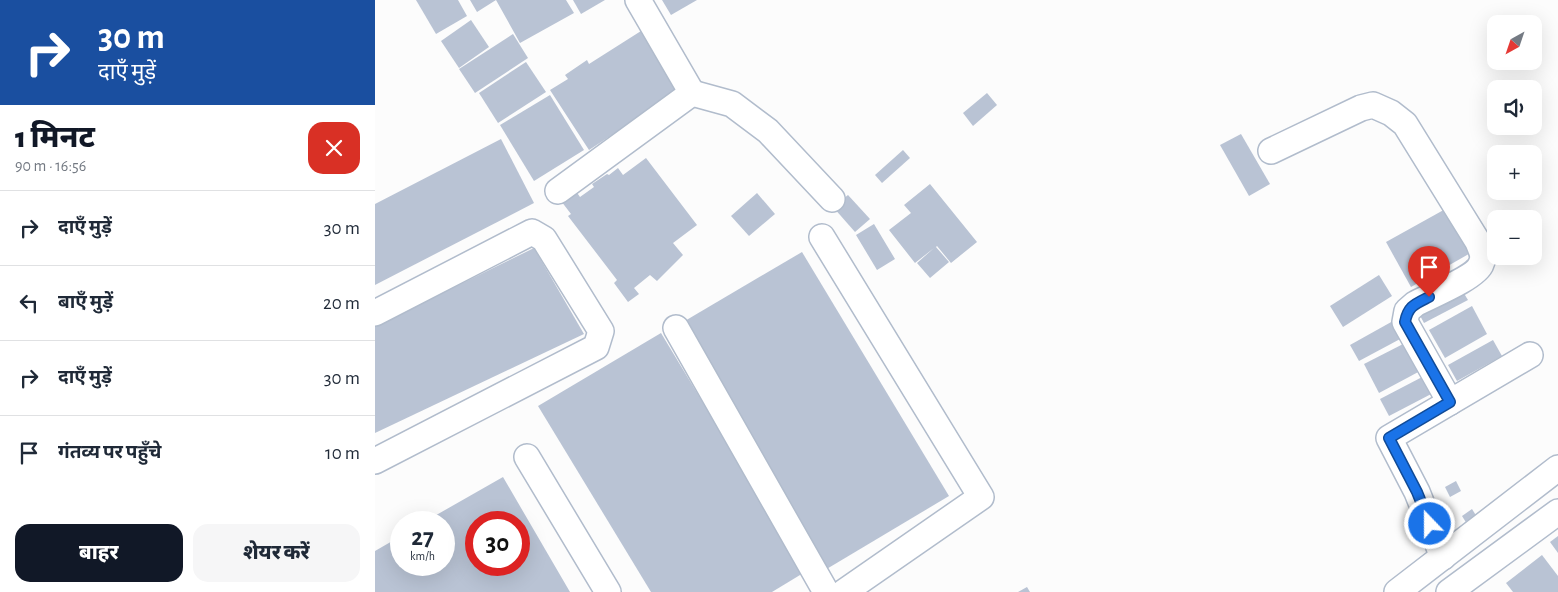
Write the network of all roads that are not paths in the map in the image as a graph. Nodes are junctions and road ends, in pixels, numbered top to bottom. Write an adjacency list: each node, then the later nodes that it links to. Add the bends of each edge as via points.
1 (638, 0): 2 (street)
2 (692, 92): 4 (street); 5 (street, via 732,104 768,130)
3 (1271, 151): 10 (street, via 1361,108 1373,106 1391,113 1405,124 1483,254 1481,266 1471,275 1407,311 1405,322)
4 (558, 191)
5 (832, 199)
6 (823, 237): 18 (street, via 981,496)
7 (375, 313): 12 (street, via 532,232 544,239 601,331 596,347)
8 (676, 328): 17 (street)
9 (1530, 355): 10 (street)
10 (1450, 402): 15 (street, via 1389,438 1417,492)
11 (527, 457): 16 (street)
12 (375, 461)
13 (1558, 468): 15 (street)
14 (1558, 512): 20 (street)
15 (1443, 557): 19 (street)
16 (608, 592)
17 (827, 592)
18 (845, 592)
19 (1397, 592)
20 (1449, 592)

